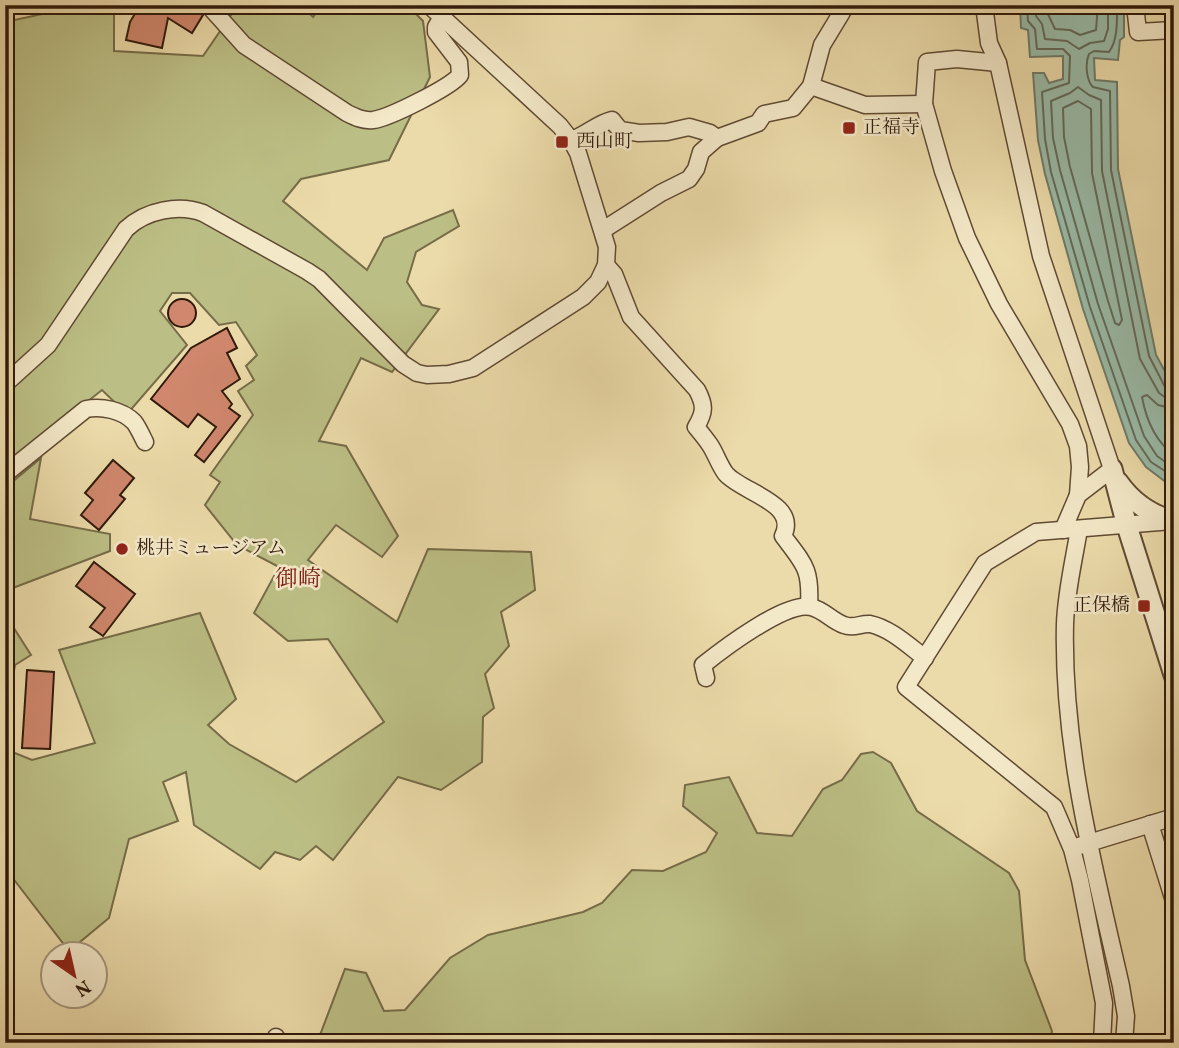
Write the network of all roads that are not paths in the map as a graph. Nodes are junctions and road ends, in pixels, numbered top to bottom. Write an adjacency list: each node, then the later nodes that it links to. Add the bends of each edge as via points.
1 (208, 5): 6 (street, via 244,45 361,120 379,118 444,88 460,75 459,62 436,33)
2 (429, 5): 6 (street)
3 (842, 5): 9 (street, via 822,45)
4 (984, 5): 8 (street, via 989,43)
5 (1135, 5): 7 (street, via 1138,32)
6 (442, 17): 12 (street)
7 (1174, 30)
8 (998, 63): 10 (street, via 927,62); 17 (street, via 1041,256)
9 (811, 86): 10 (street, via 865,105); 11 (street, via 793,108 764,114 758,123)
10 (924, 104): 19 (street, via 967,238 1012,327 1070,424 1078,446)
11 (717, 138): 12 (street, via 689,127 667,132 620,130 612,120); 13 (street, via 701,152 689,179)
12 (571, 140): 13 (street)
13 (603, 230): 14 (street)
14 (606, 265): 15 (street, via 583,297 488,360 460,372 427,375 403,364 307,271 203,214 185,209 160,212 127,229 48,345); 23 (street, via 631,317 697,390 705,404 696,427 728,476 786,518 783,536 807,568)
15 (5, 384)
16 (145, 442): 18 (street, via 133,422 99,406 86,409)
17 (1112, 468): 19 (street); 20 (street, via 1132,499); 21 (street)
18 (5, 474)
19 (1078, 495): 22 (street)
20 (1173, 521): 21 (street)
21 (1127, 526): 22 (street); 25 (street)
22 (1071, 530): 24 (street, via 1036,532 985,563); 29 (street, via 1065,621 1067,693)
23 (808, 606): 24 (street, via 842,625 869,624 896,636); 26 (street, via 745,634 703,665)
24 (925, 658): 30 (street, via 906,687 1054,807)
25 (1174, 675)
26 (706, 678)
27 (1174, 817): 28 (street)
28 (1150, 824): 29 (street); 31 (street)
29 (1089, 842): 30 (street); 33 (street, via 1126,1016)
30 (1072, 849): 32 (street, via 1104,1003)
31 (1174, 901)
32 (1102, 1043)
33 (1124, 1043)

